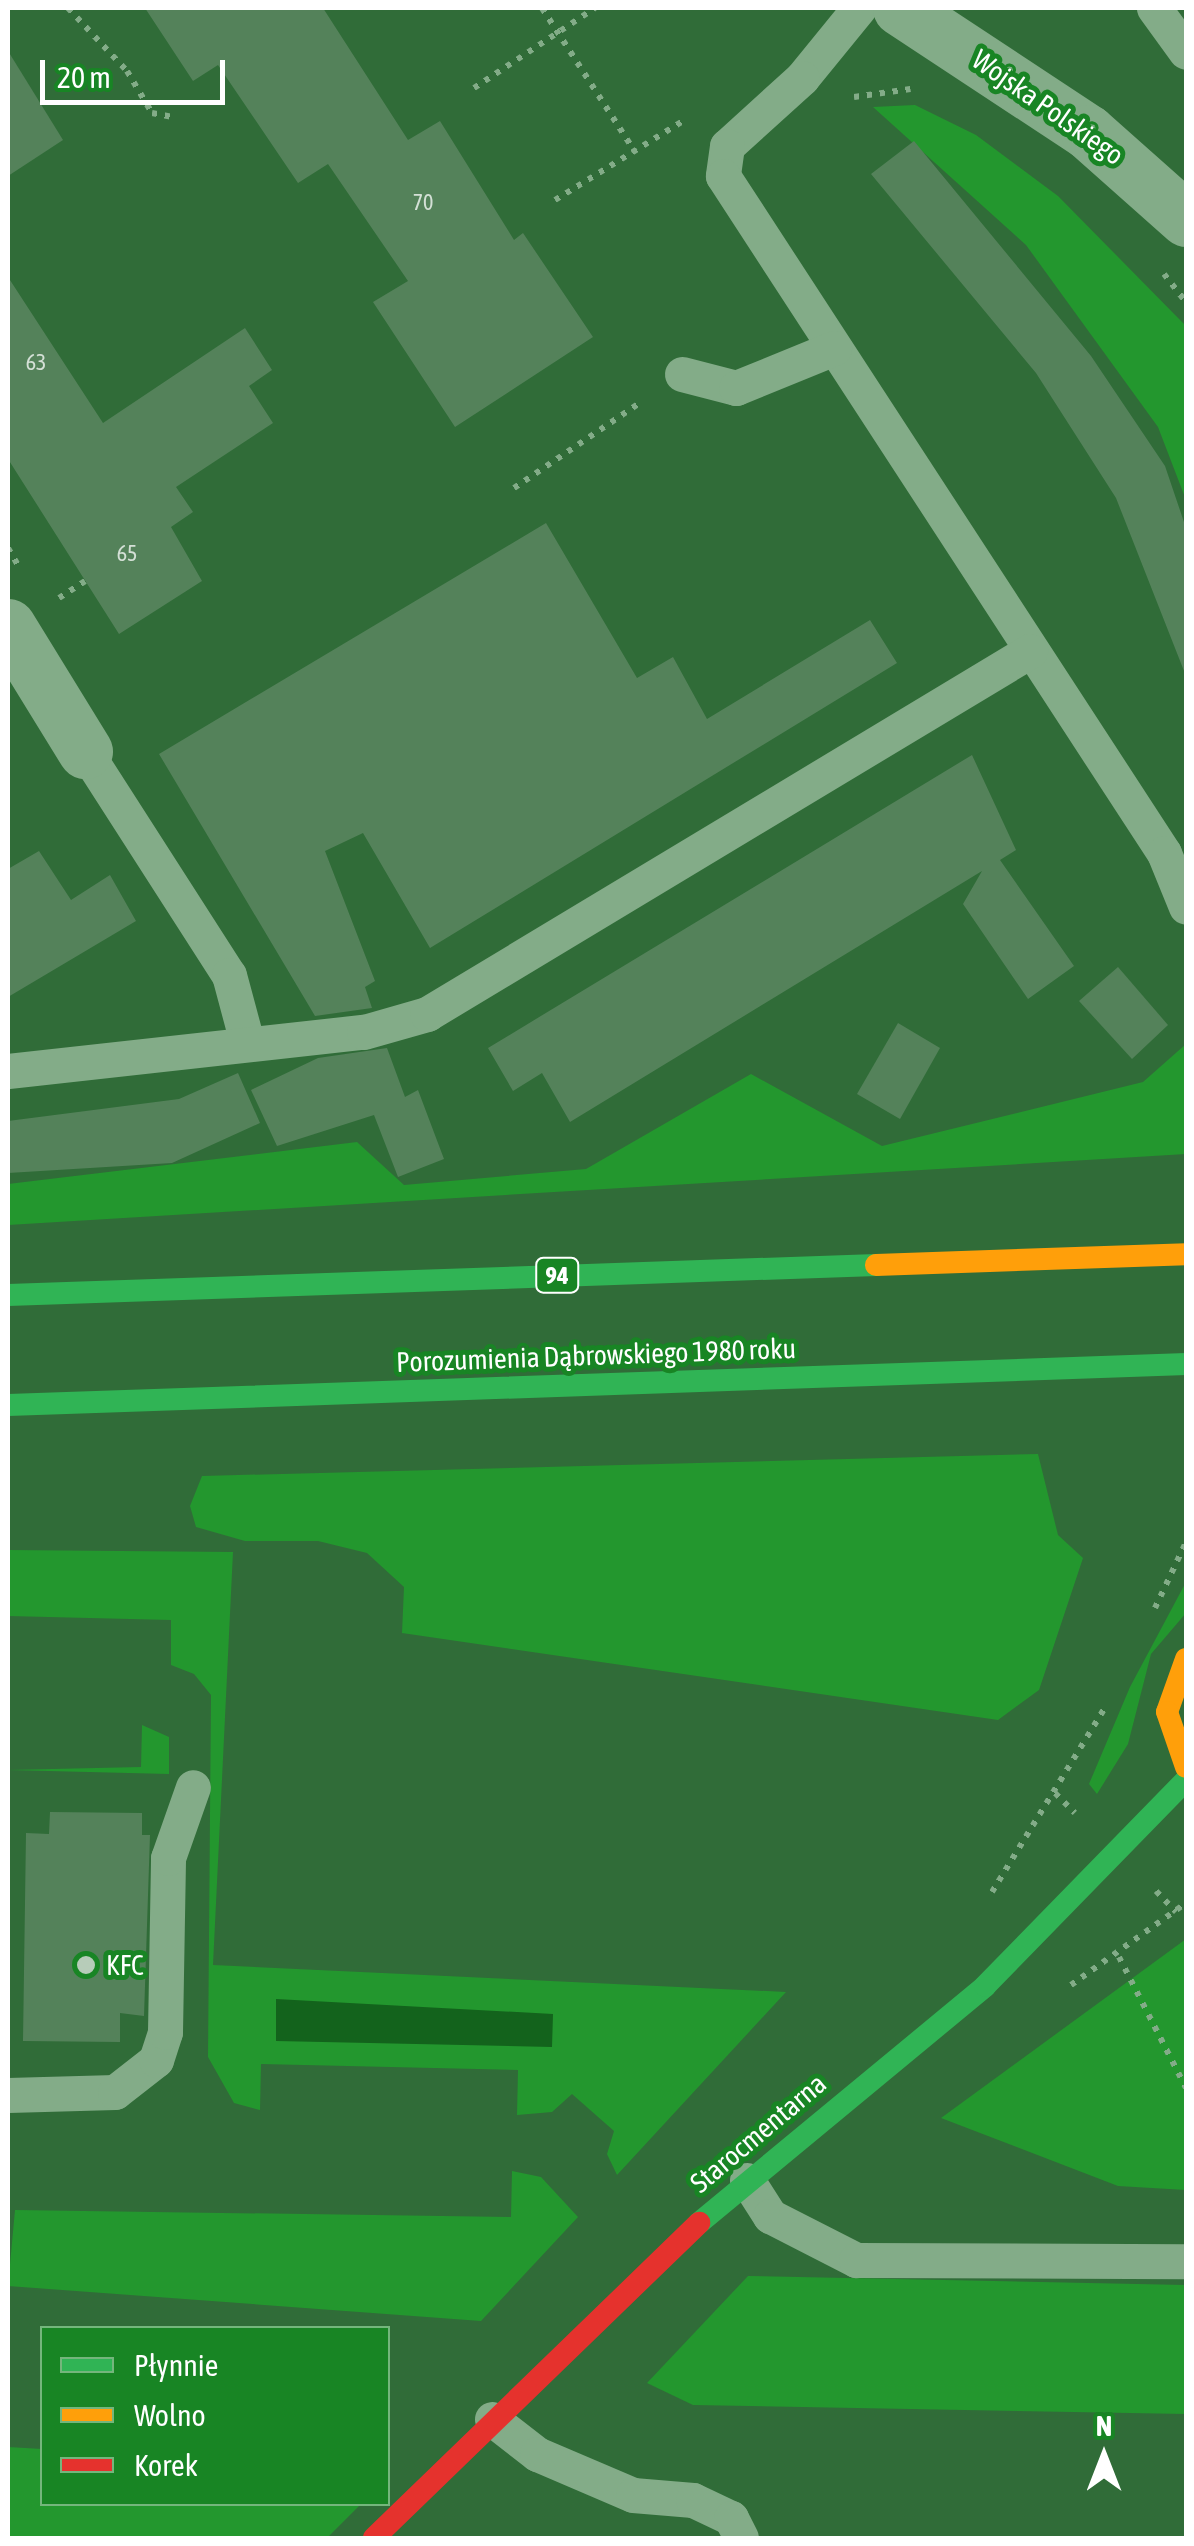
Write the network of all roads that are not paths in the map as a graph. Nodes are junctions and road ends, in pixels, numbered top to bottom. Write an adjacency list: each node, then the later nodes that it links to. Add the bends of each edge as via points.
1 (859, 8): 6 (lane, via 802,78 733,139 721,166)
2 (1154, 8): 4 (lane)
3 (931, 15): 5 (street, Wojska Polskiego, via 1088,132)
4 (1186, 52)
5 (1186, 219)
6 (834, 348): 7 (lane, via 736,388); 9 (lane)
7 (682, 374)
8 (26, 616): 10 (street)
9 (1030, 651): 11 (lane, via 1164,853); 12 (lane, via 427,1014 364,1032)
10 (85, 750): 12 (lane, via 229,975)
11 (1186, 907)
12 (247, 1042): 13 (lane)
13 (8, 1072)
14 (1186, 1254): 15 (main road, 94)
15 (8, 1295)
16 (1186, 1364): 17 (main road, Porozumienia Dąbrowskiego 1980 roku)
17 (8, 1406)
18 (1186, 1659): 19 (main road, via 1167,1712)
19 (1186, 1767)
20 (1186, 1780): 23 (main road, Starocmentarna, via 985,1986)
21 (193, 1786): 22 (lane, via 168,1858 166,2032 156,2060 116,2092)
22 (8, 2095)
23 (747, 2180): 24 (lane, via 770,2216 856,2260); 25 (main road, Starocmentarna)
24 (1186, 2261)
25 (492, 2419): 26 (main road, Starocmentarna); 27 (lane, via 536,2454 633,2495 706,2506 732,2518)
26 (374, 2538)
27 (741, 2538)

